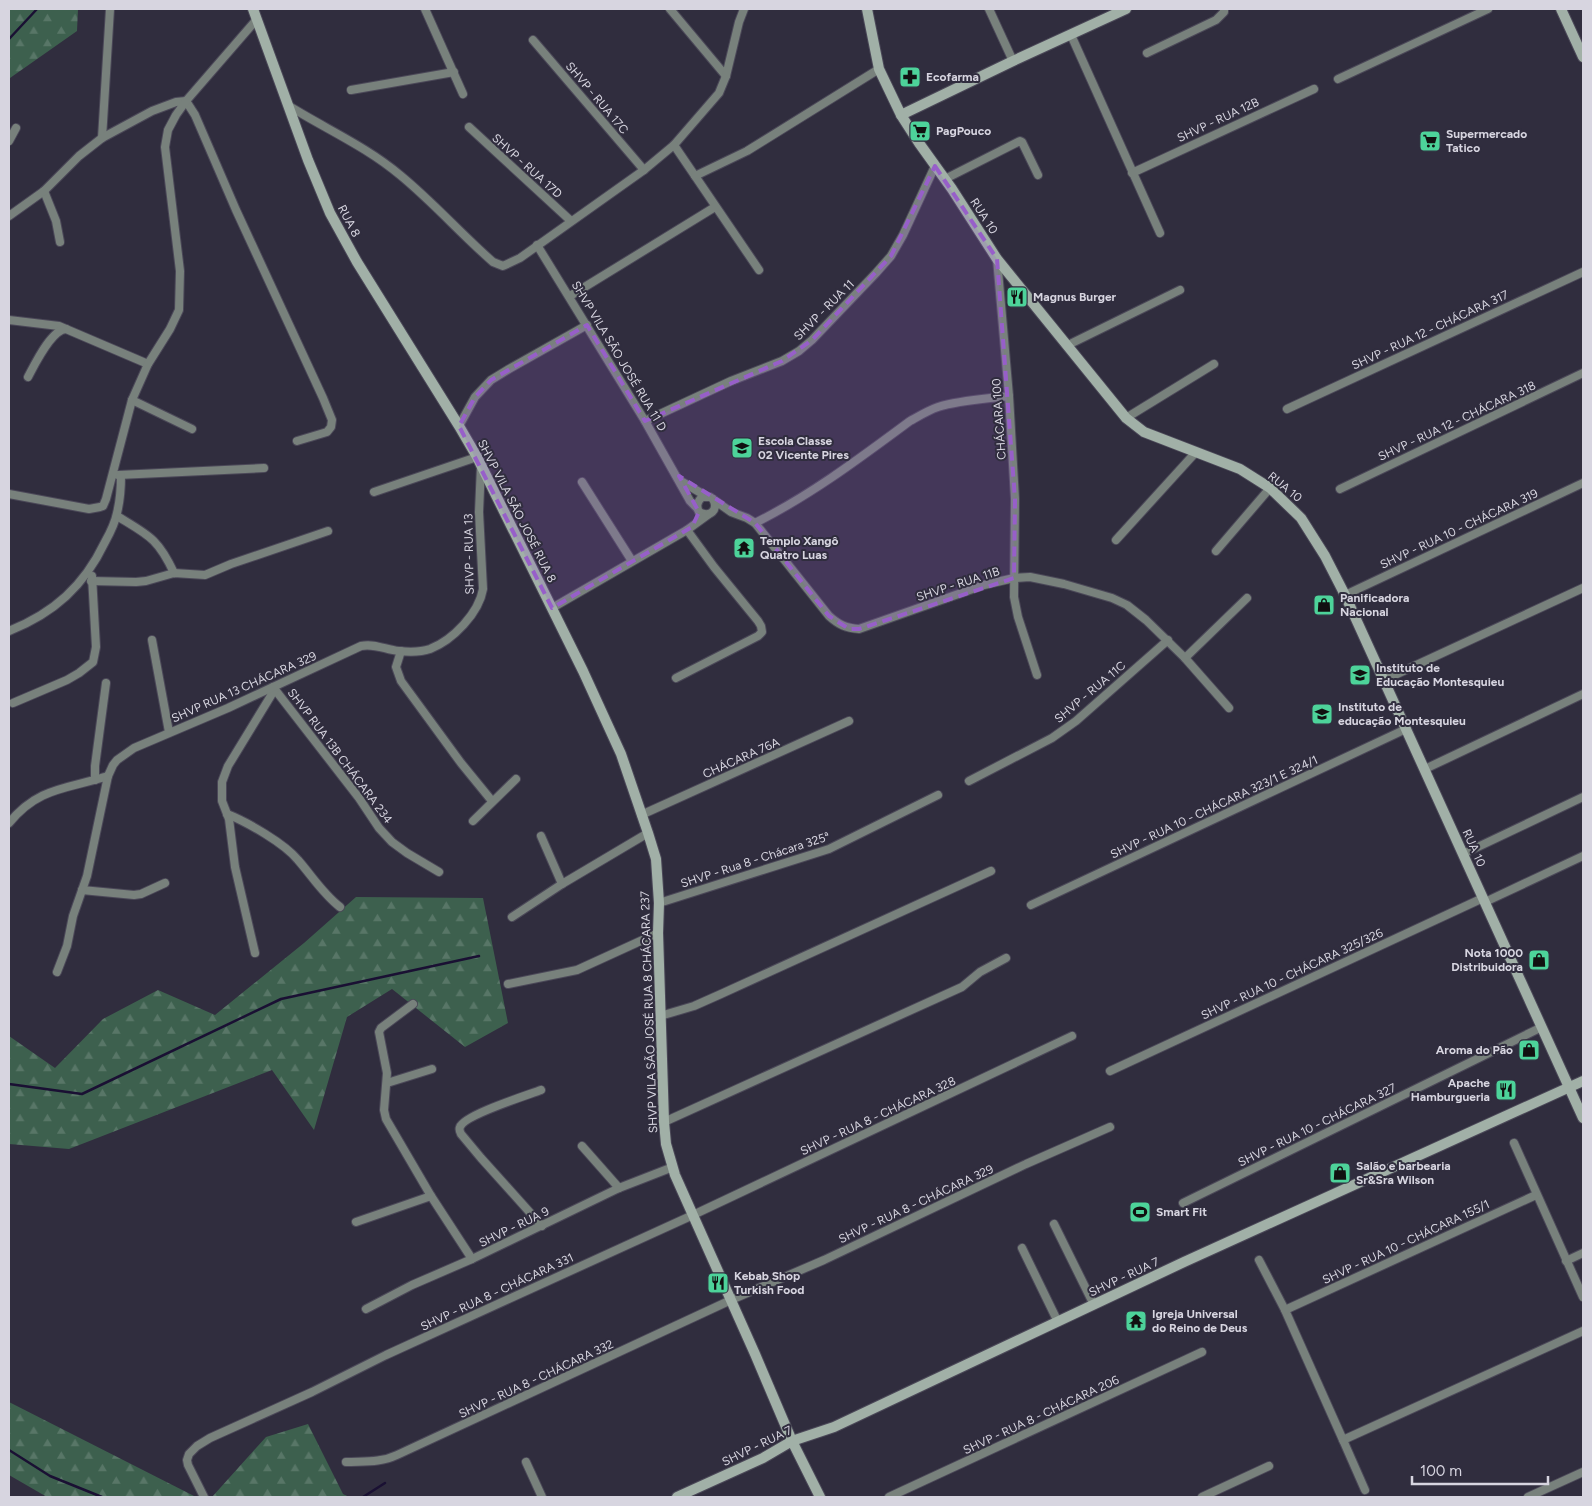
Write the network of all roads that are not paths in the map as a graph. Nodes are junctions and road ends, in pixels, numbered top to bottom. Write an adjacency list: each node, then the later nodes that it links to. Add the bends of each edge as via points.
1 (110, 9): 30 (street)
2 (254, 9): 12 (street, RUA 8)
3 (425, 9): 19 (street)
4 (670, 9): 20 (street)
5 (744, 9): 20 (street)
6 (867, 9): 18 (street, RUA 10)
7 (989, 9): 17 (street)
8 (1124, 9): 13 (street)
9 (1224, 9): 15 (street, via 1216,20)
10 (1488, 9): 21 (street)
11 (1561, 9): 16 (street)
12 (257, 19): 25 (street); 26 (street, RUA 8)
13 (1071, 35): 17 (street); 35 (street)
14 (533, 40): 34 (street, SHVP - RUA 17C)
15 (1147, 53)
16 (1583, 54)
17 (1013, 61): 27 (street)
18 (879, 69): 27 (street, RUA 10); 37 (street, via 747,151)
19 (454, 72): 23 (street); 24 (street)
20 (726, 76): 32 (street, via 718,93)
21 (1338, 79)
22 (1314, 89): 35 (street, SHVP - RUA 12B)
23 (351, 90)
24 (463, 94)
25 (186, 102): 30 (street, via 176,102 152,111); 55 (street, via 172,122 166,138 180,271 179,310); 66 (street, via 332,420 327,432)
26 (289, 106): 45 (street, via 399,173 495,264 512,263); 64 (street, RUA 8, via 342,236)
27 (901, 115): 33 (street, RUA 10)
28 (469, 127): 42 (street, SHVP - RUA 17D)
29 (16, 128): 31 (street)
30 (102, 138): 39 (street)
31 (9, 140)
32 (674, 145): 34 (street); 37 (street)
33 (935, 166): 38 (street, RUA 10); 63 (street, SHVP - RUA 11, via 891,256 812,340 782,361)
34 (644, 170): 42 (street)
35 (1132, 173): 43 (street)
36 (1038, 175): 38 (street, via 1020,141)
37 (696, 176): 40 (street)
38 (945, 179): 46 (street, RUA 10)
39 (44, 191): 41 (street); 44 (street)
40 (715, 207): 47 (street); 50 (street)
41 (9, 216)
42 (571, 221): 45 (street)
43 (1160, 233)
44 (60, 242)
45 (537, 245): 50 (street, SHVP VILA SÃO JOSÉ RUA 11 D)
46 (996, 258): 54 (street, RUA 10); 59 (street, CHÁCARA 100)
47 (759, 270)
48 (1583, 272): 61 (street, SHVP - RUA 12 - CHÁCARA 317)
49 (1180, 290): 54 (street)
50 (570, 296): 52 (street, SHVP VILA SÃO JOSÉ RUA 11 D)
51 (9, 320): 53 (street, via 47,323)
52 (587, 325): 63 (street, SHVP VILA SÃO JOSÉ RUA 11 D); 64 (street, via 491,380 475,397)
53 (66, 329): 55 (street); 58 (street, via 55,334)
54 (1068, 345): 62 (street, RUA 10)
55 (148, 364): 60 (street)
56 (1214, 364): 62 (street)
57 (1583, 373): 75 (street, SHVP - RUA 12 - CHÁCARA 318)
58 (28, 376)
59 (1009, 396): 83 (street, via 938,407 927,412 818,488); 91 (street, CHÁCARA 100, via 1015,499)
60 (132, 400): 65 (street); 70 (street)
61 (1287, 409)
62 (1126, 418): 67 (street, RUA 10, via 1144,432)
63 (645, 421): 71 (street, SHVP VILA SÃO JOSÉ RUA 11 D)
64 (459, 426): 68 (street, SHVP VILA SÃO JOSÉ RUA 8)
65 (192, 429)
66 (297, 441)
67 (1196, 452): 74 (street, RUA 10, via 1240,469); 86 (street)
68 (479, 461): 76 (street); 96 (street, SHVP VILA SÃO JOSÉ RUA 8); 100 (street, SHVP - RUA 13, via 481,599 459,629 442,642 430,649)
69 (264, 468): 70 (street)
70 (117, 475): 77 (street, via 103,506 95,509); 82 (street, via 120,494)
71 (679, 480): 78 (street, SHVP - RUA 11B); 79 (street, SHVP VILA SÃO JOSÉ RUA 11 D)
72 (582, 482): 88 (street)
73 (1583, 483): 94 (street, SHVP - RUA 10 - CHÁCARA 319)
74 (1270, 488): 87 (street); 94 (street, RUA 10, via 1301,518)
75 (1340, 488)
76 (374, 492)
77 (9, 494)
78 (710, 498): 79 (street, via 699,500); 80 (street, SHVP - RUA 11B); 81 (street, via 716,507)
79 (698, 510): 81 (street, SHVP - RUA 11B, via 702,514); 84 (street)
80 (731, 512): 81 (street, SHVP - RUA 11B); 83 (street, SHVP - RUA 11B)
81 (710, 514): 84 (street, SHVP - RUA 11B)
82 (117, 516): 89 (street); 90 (street, via 157,543)
83 (755, 523): 91 (street, SHVP - RUA 11B, via 830,616 840,626 849,629 859,629 984,585)
84 (690, 528): 88 (street, SHVP - RUA 11B); 103 (street, via 714,567 762,630 758,636)
85 (328, 531): 90 (street, via 205,575)
86 (1116, 540)
87 (1216, 551)
88 (632, 561): 96 (street, SHVP - RUA 11B)
89 (92, 567): 92 (street); 97 (street, via 56,605)
90 (174, 573): 92 (street, via 146,581)
91 (1014, 578): 99 (street, SHVP - RUA 11B, via 1030,577 1112,598 1127,605); 102 (street, CHÁCARA 100, via 1018,617)
92 (92, 581): 108 (street, via 96,647 93,662 79,674)
93 (1583, 588): 104 (street)
94 (1345, 595): 104 (street, RUA 10)
95 (1247, 598): 101 (street)
96 (552, 608): 122 (street, SHVP VILA SÃO JOSÉ RUA 8 CHÁCARA 237, via 621,754)
97 (9, 631)
98 (152, 640): 112 (street)
99 (1168, 640): 101 (street, SHVP - RUA 11B); 117 (street, SHVP - RUA 11C, via 1076,721 1052,738)
100 (401, 651): 106 (street, SHVP RUA 13 CHÁCARA 329, via 372,644 361,646); 120 (street, via 396,667 401,680 461,764)
101 (1185, 658): 109 (street, SHVP - RUA 11B)
102 (1037, 675)
103 (676, 678)
104 (1384, 680): 111 (street, RUA 10)
105 (106, 683): 116 (street)
106 (274, 688): 112 (street, SHVP RUA 13 CHÁCARA 329); 121 (street, via 222,782 222,801); 130 (street, SHVP RUA 13B CHÁCARA 234, via 379,828 392,842)
107 (1583, 694): 113 (street)
108 (13, 703)
109 (1229, 708)
110 (849, 721): 122 (street, CHÁCARA 76A)
111 (1406, 729): 113 (street, RUA 10); 136 (street, SHVP - RUA 10 - CHÁCARA 323/1 E 324/1)
112 (170, 732): 114 (street, SHVP RUA 13 CHÁCARA 329, via 125,754 112,765)
113 (1425, 769): 127 (street, RUA 10)
114 (108, 776): 116 (street); 133 (street)
115 (516, 779): 120 (street)
116 (95, 780): 124 (street, via 41,796 28,803)
117 (969, 782)
118 (938, 795): 135 (street, SHVP - Rua 8 - Chácara 325ª, via 829,850)
119 (1583, 798): 127 (street)
120 (492, 801): 123 (street)
121 (227, 814): 137 (street, via 278,843 297,858 330,899); 140 (street, via 235,867)
122 (642, 815): 125 (street, SHVP VILA SÃO JOSÉ RUA 8 CHÁCARA 237)
123 (473, 821)
124 (9, 823)
125 (648, 833): 132 (street); 135 (street, SHVP VILA SÃO JOSÉ RUA 8 CHÁCARA 237, via 656,859)
126 (541, 836): 132 (street)
127 (1463, 854): 134 (street, RUA 10)
128 (1583, 856): 134 (street, SHVP - RUA 10 - CHÁCARA 325/326)
129 (991, 871): 145 (street, via 694,1006)
130 (438, 872)
131 (165, 883): 133 (street, via 134,895)
132 (562, 884): 138 (street)
133 (82, 890): 142 (street)
134 (1484, 900): 146 (street, RUA 10); 149 (street, SHVP - RUA 10 - CHÁCARA 325/326)
135 (659, 903): 139 (street, SHVP VILA SÃO JOSÉ RUA 8 CHÁCARA 237)
136 (1031, 905)
137 (340, 906)
138 (512, 917)
139 (658, 933): 143 (street, via 577,970); 145 (street, SHVP VILA SÃO JOSÉ RUA 8 CHÁCARA 237)
140 (256, 953)
141 (1006, 958): 155 (street, via 980,972 962,987)
142 (57, 972)
143 (508, 984)
144 (413, 1004): 151 (street, via 379,1032)
145 (660, 1016): 155 (street, SHVP VILA SÃO JOSÉ RUA 8 CHÁCARA 237)
146 (1542, 1027): 152 (street, RUA 10); 163 (street, SHVP - RUA 10 - CHÁCARA 327)
147 (1072, 1036): 164 (street, SHVP - RUA 8 - CHÁCARA 328)
148 (432, 1069): 151 (street)
149 (1110, 1071)
150 (1583, 1081): 152 (street, SHVP - RUA 7)
151 (387, 1083): 162 (street, via 386,1119)
152 (1570, 1087): 154 (street, RUA 10); 175 (street, SHVP - RUA 7)
153 (541, 1090): 167 (street, via 478,1114 462,1124 460,1129 481,1158)
154 (1583, 1118)
155 (664, 1122): 159 (street, SHVP VILA SÃO JOSÉ RUA 8 CHÁCARA 237)
156 (1110, 1127): 174 (street, SHVP - RUA 8 - CHÁCARA 329)
157 (1514, 1143): 161 (street)
158 (582, 1146): 160 (street)
159 (673, 1167): 160 (street, SHVP - RUA 9); 164 (street, SHVP VILA SÃO JOSÉ RUA 8 CHÁCARA 237)
160 (619, 1188): 167 (street, SHVP - RUA 9)
161 (1536, 1195): 172 (street); 177 (street, SHVP - RUA 10 - CHÁCARA 155/1)
162 (431, 1196): 165 (street); 170 (street)
163 (1183, 1203)
164 (693, 1215): 174 (street, SHVP VILA SÃO JOSÉ RUA 8 CHÁCARA 237); 188 (street, SHVP - RUA 8 - CHÁCARA 331, via 210,1438 187,1456 188,1465)
165 (356, 1222)
166 (1054, 1224): 175 (street)
167 (542, 1226): 170 (street, SHVP - RUA 9)
168 (1022, 1248): 178 (street)
169 (1583, 1253): 172 (street)
170 (472, 1259): 176 (street, SHVP - RUA 9)
171 (1259, 1260): 177 (street)
172 (1566, 1261): 173 (street)
173 (1583, 1297)
174 (731, 1300): 182 (street, SHVP VILA SÃO JOSÉ RUA 8 CHÁCARA 237); 183 (street, SHVP - RUA 8 - CHÁCARA 332, via 391,1458 377,1462)
175 (1094, 1305): 178 (street, SHVP - RUA 7)
176 (366, 1309)
177 (1284, 1310): 181 (street)
178 (1058, 1322): 182 (street, SHVP - RUA 7, via 834,1427)
179 (1583, 1332): 181 (street)
180 (1202, 1352): 192 (street, SHVP - RUA 8 - CHÁCARA 206)
181 (1343, 1440): 187 (street)
182 (792, 1441): 190 (street, SHVP - RUA 7, via 764,1458); 191 (street, SHVP VILA SÃO JOSÉ RUA 8 CHÁCARA 237)
183 (346, 1462)
184 (526, 1462): 189 (street)
185 (1269, 1466): 193 (street)
186 (1583, 1472): 194 (street)
187 (1365, 1490)
188 (204, 1497)
189 (542, 1497)
190 (677, 1497)
191 (820, 1497)
192 (889, 1497)
193 (1202, 1497)
194 (1528, 1497)

